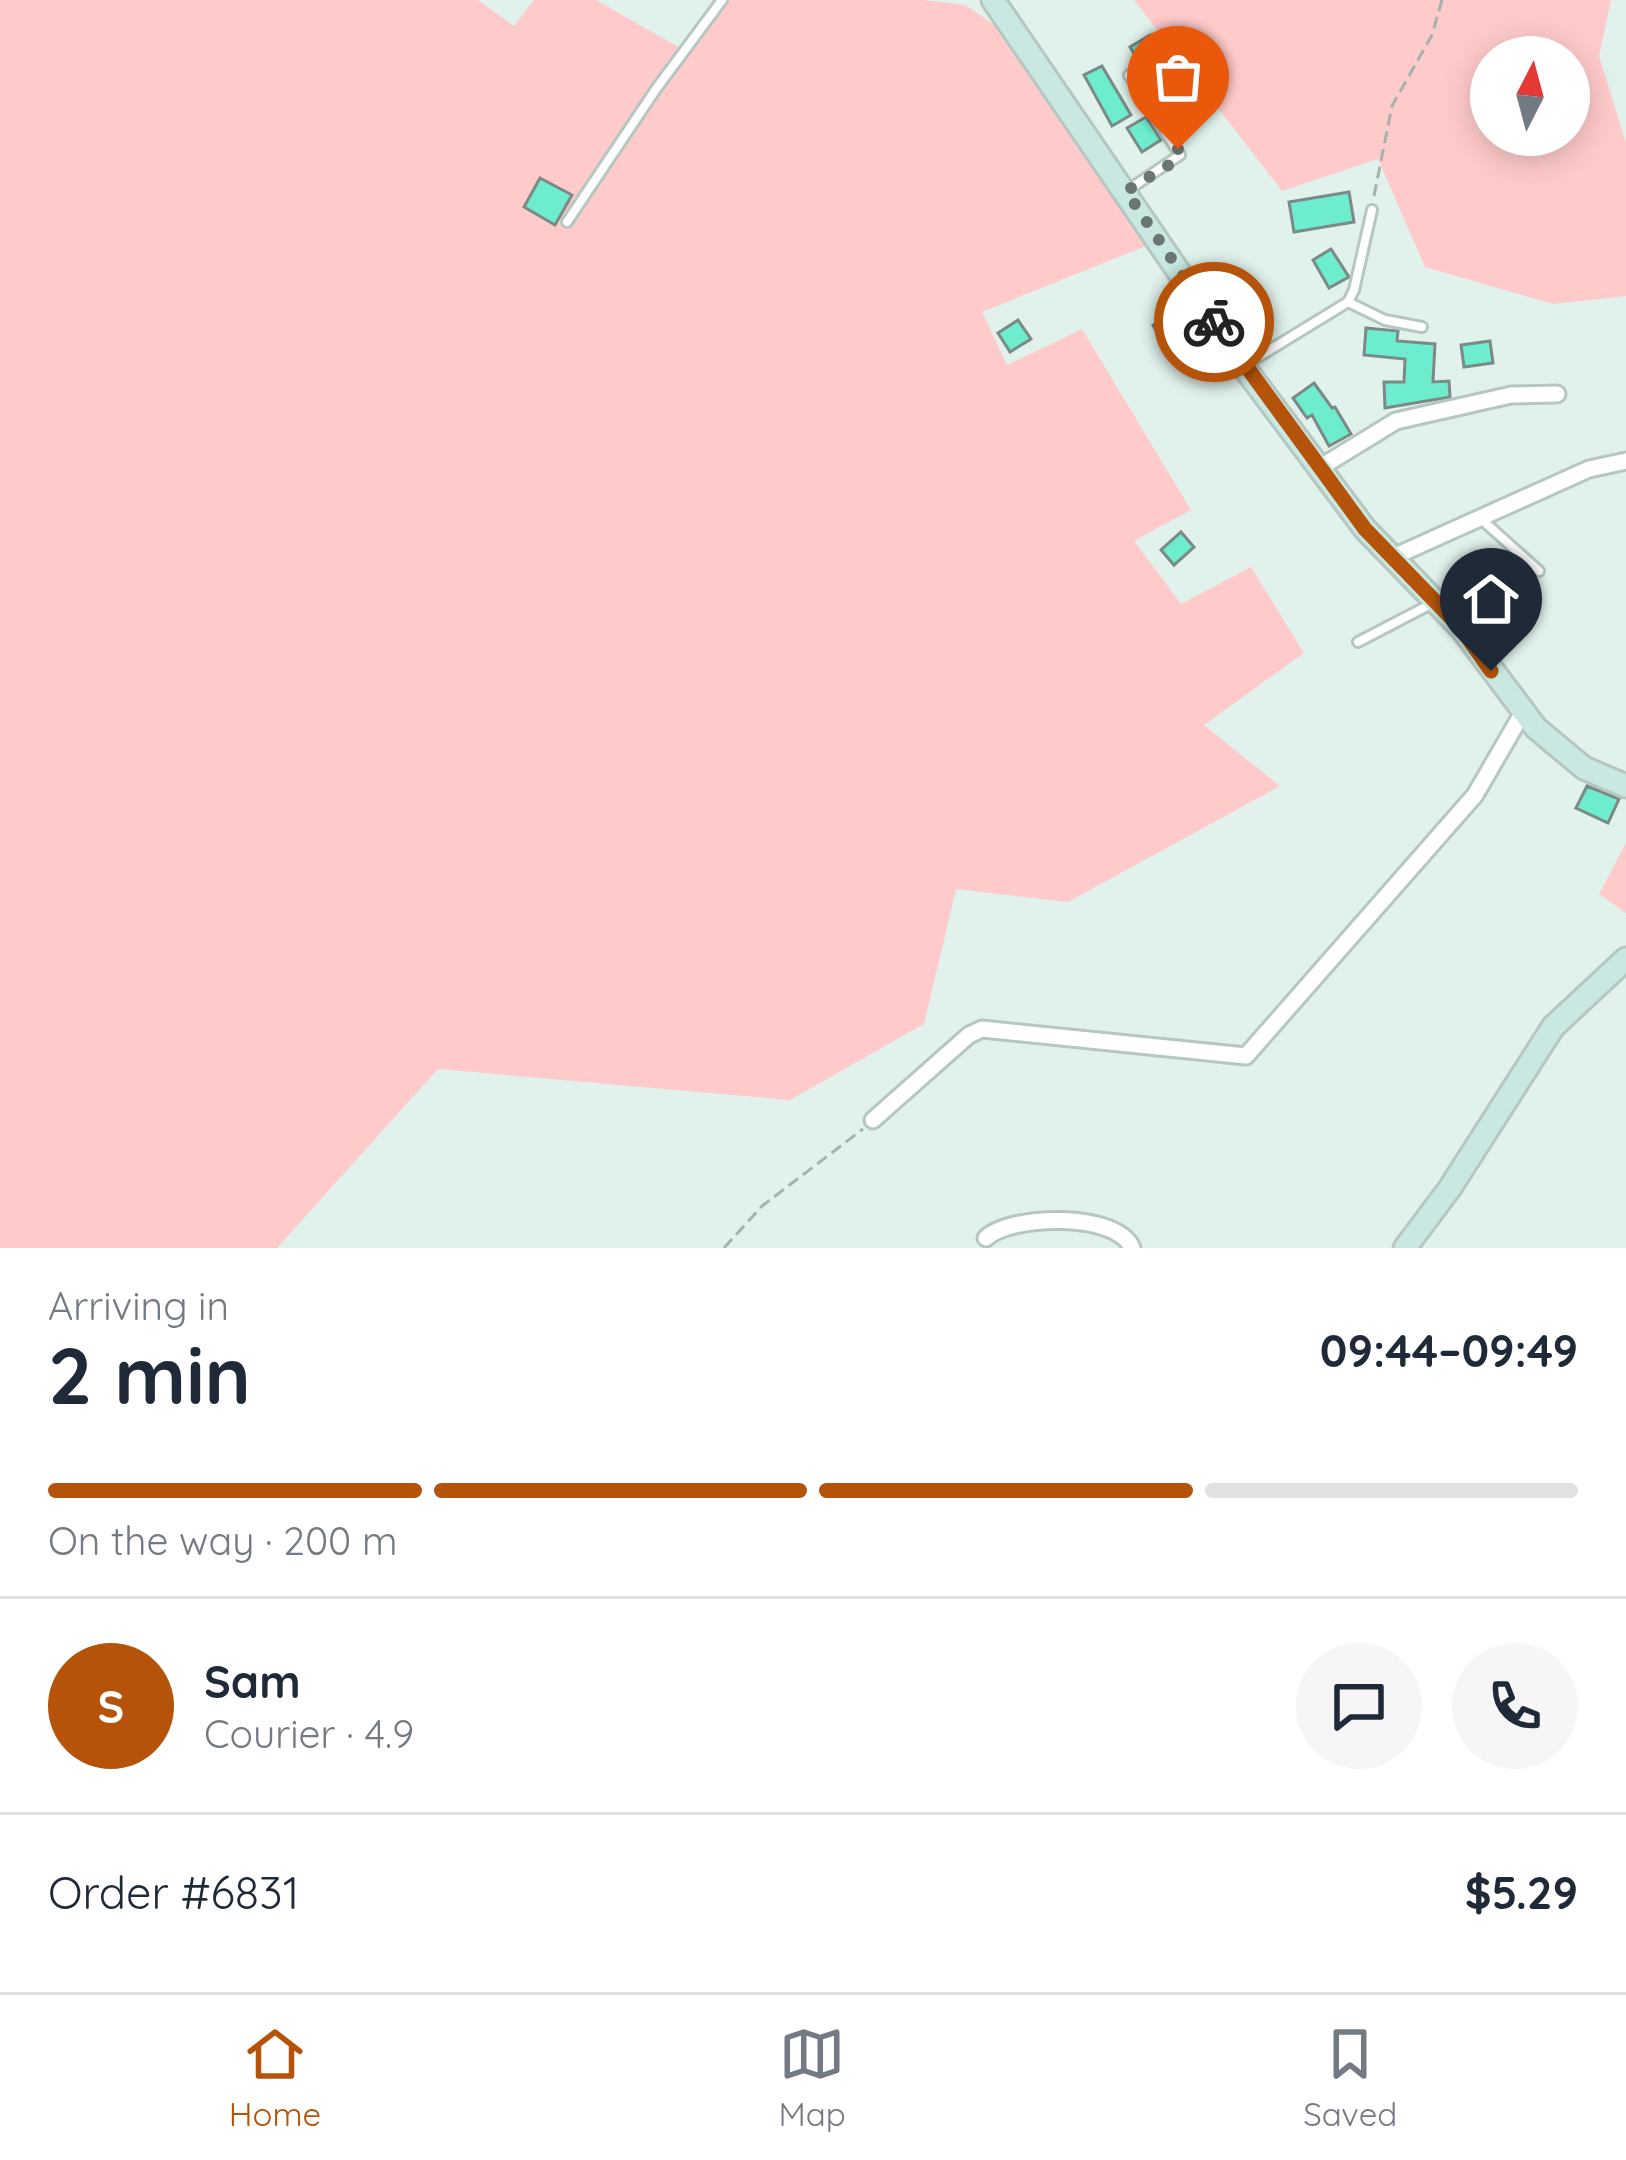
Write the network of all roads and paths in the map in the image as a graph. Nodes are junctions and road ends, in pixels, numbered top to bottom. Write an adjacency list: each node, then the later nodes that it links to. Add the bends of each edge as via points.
1 (722, 0): 7 (lane)
2 (992, 0): 5 (main road)
3 (1442, 0): 6 (path, via 1392,106)
4 (1129, 75): 5 (lane, via 1180,155)
5 (1126, 191): 10 (main road)
6 (1372, 210): 8 (lane)
7 (567, 222)
8 (1348, 302): 9 (lane); 10 (lane)
9 (1422, 327)
10 (1243, 366): 13 (main road)
11 (1557, 394): 13 (street, via 1511,395 1396,422)
12 (1626, 461): 14 (street)
13 (1321, 467): 15 (main road)
14 (1479, 517): 15 (street); 16 (lane)
15 (1390, 558): 17 (main road)
16 (1539, 571)
17 (1436, 601): 18 (lane); 19 (main road)
18 (1358, 642)
19 (1522, 714): 20 (main road, via 1584,768); 22 (street, via 1474,795 1246,1056 982,1030)
20 (1626, 786)
21 (1626, 959): 26 (main road, via 1553,1027)
22 (873, 1120): 24 (path, via 762,1206)
23 (986, 1238): 25 (street, via 1010,1223 1059,1220 1121,1234)
24 (724, 1248)
25 (1132, 1248)
26 (1405, 1248)

